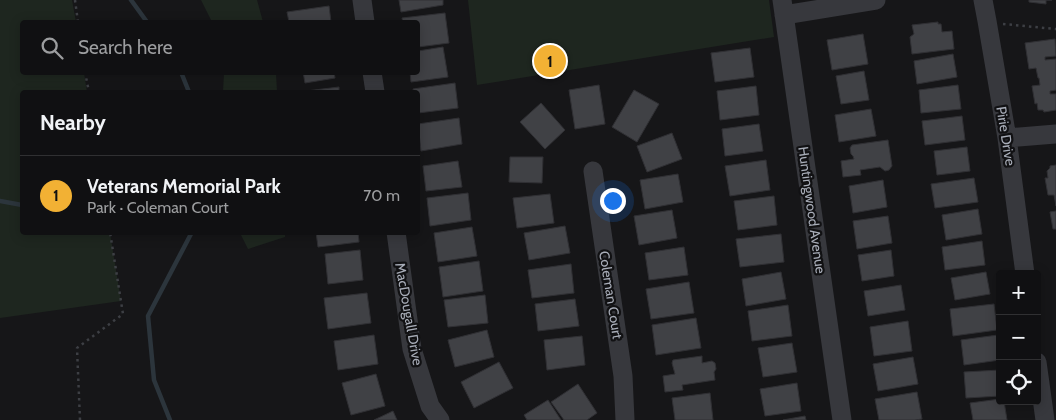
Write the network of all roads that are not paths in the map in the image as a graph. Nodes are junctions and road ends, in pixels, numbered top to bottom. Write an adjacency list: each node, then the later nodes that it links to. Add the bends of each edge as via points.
1 (362, 0): 5 (street)
2 (876, 0): 4 (street)
3 (982, 0): 9 (street, Pirie Drive)
4 (783, 8): 17 (street, Huntingwood Avenue)
5 (365, 20)
6 (372, 75): 7 (street)
7 (375, 90)
8 (1056, 134): 9 (street)
9 (1007, 138): 12 (street, Pirie Drive)
10 (593, 171): 16 (street, Coleman Court, via 624,376)
11 (396, 235): 15 (street, MacDougall Drive, via 412,349 430,406)
12 (1024, 270)
13 (1041, 381): 14 (street)
14 (1048, 415)
15 (440, 420)
16 (625, 420)
17 (842, 420)

